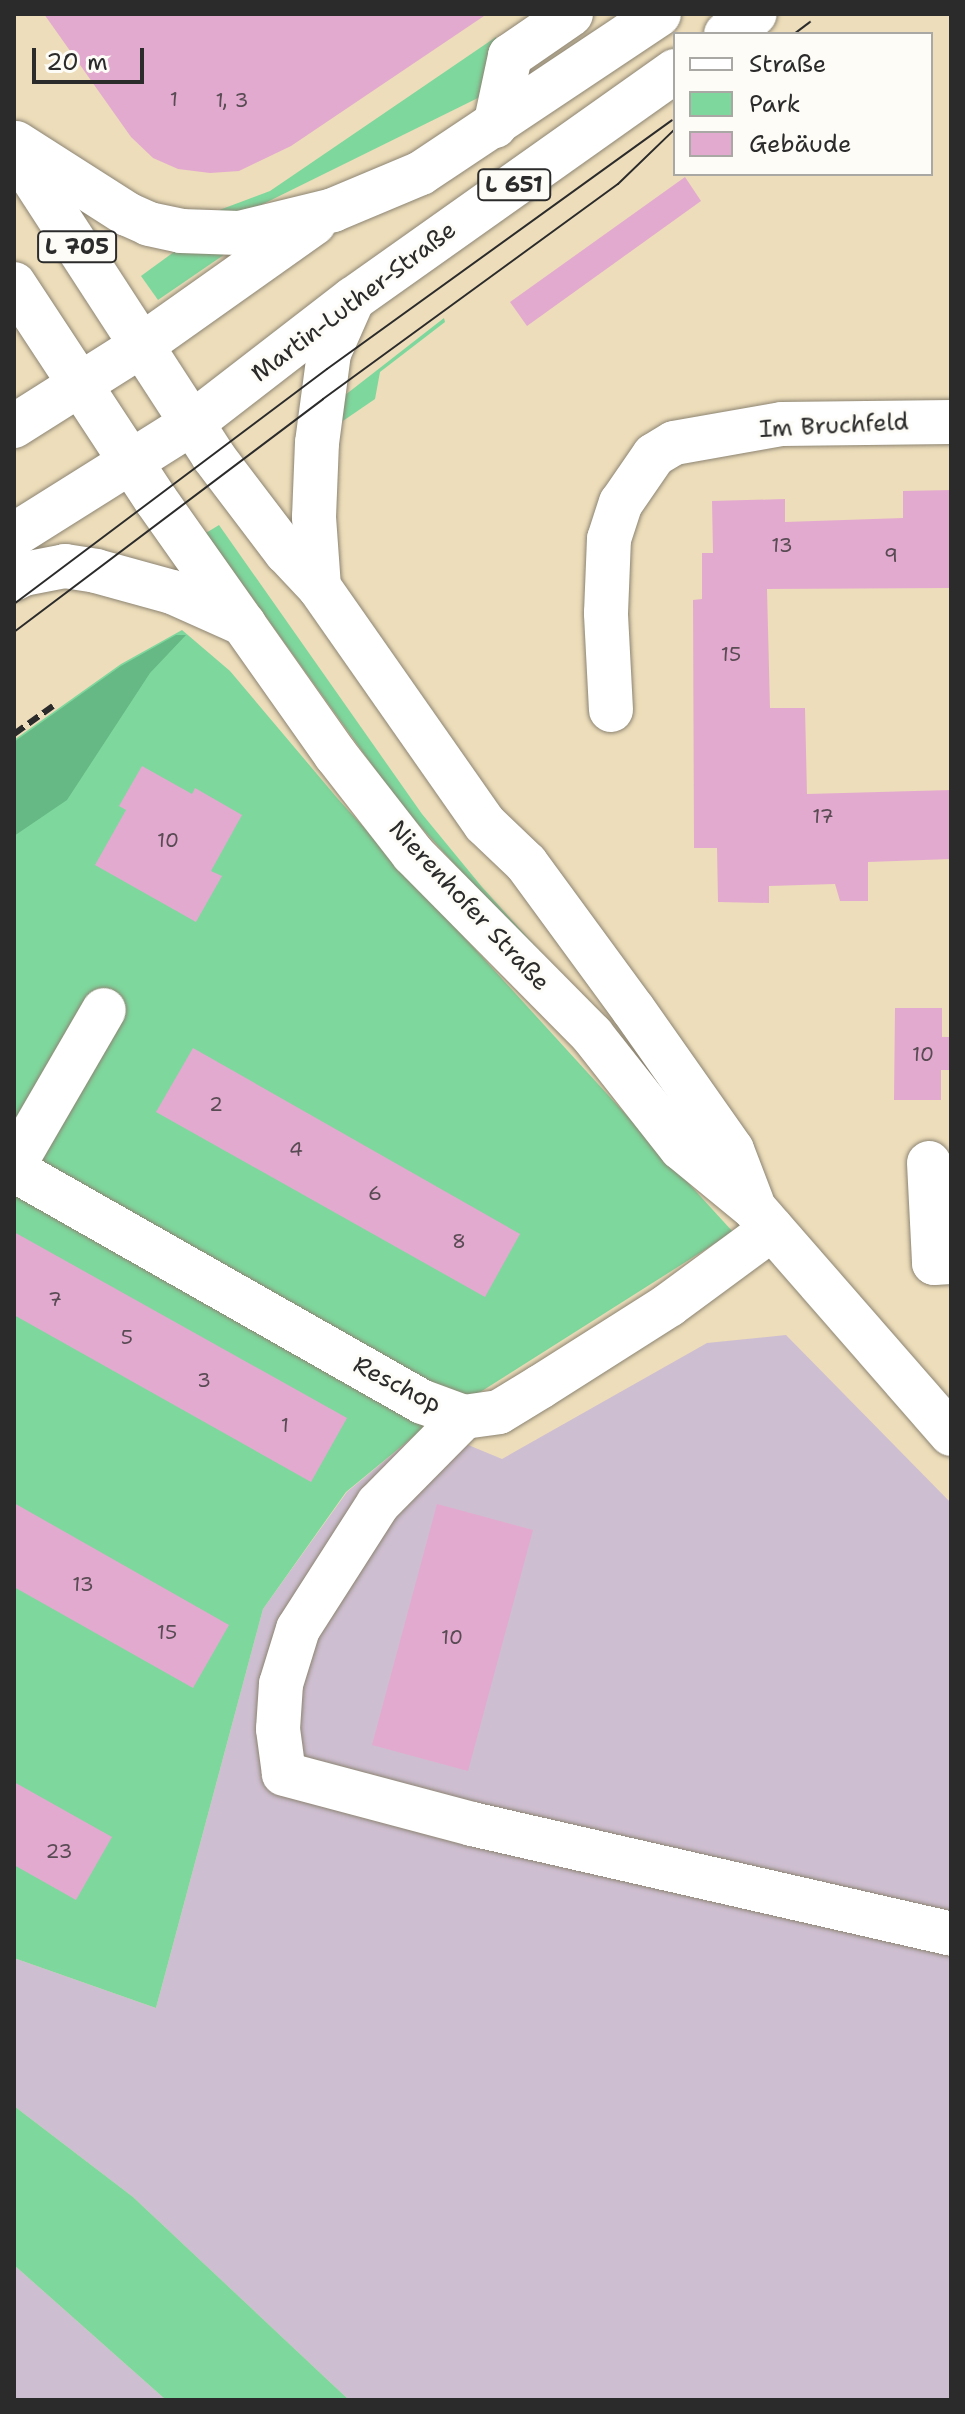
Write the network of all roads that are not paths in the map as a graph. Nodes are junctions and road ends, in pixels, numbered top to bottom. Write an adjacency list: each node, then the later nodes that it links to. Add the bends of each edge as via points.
1 (571, 14): 6 (main road, via 510,56)
2 (659, 14): 6 (main road, L 651)
3 (755, 14): 4 (main road)
4 (729, 32)
5 (673, 72): 11 (main road, Martin-Luther-Straße / L 651)
6 (495, 126): 9 (main road, L 651, via 421,173)
7 (14, 142): 9 (main road, L 651, via 127,214 159,226 239,233)
8 (14, 149): 12 (main road, L 705)
9 (333, 210): 12 (main road, L 651)
10 (14, 284): 13 (main road, L 705)
11 (353, 299): 15 (main road, Martin-Luther-Straße / L 651); 20 (main road, via 329,353 317,443 314,517)
12 (142, 345): 13 (main road, L 651); 15 (main road, L 705)
13 (79, 386): 16 (main road, L 651); 17 (main road, L 705)
14 (951, 422): 22 (main road, Im Bruchfeld, via 782,424 674,443 654,455 621,503 609,539)
15 (191, 424): 17 (main road, Martin-Luther-Straße / L 651); 20 (main road, Nierenhofer Straße, via 286,552)
16 (14, 426)
17 (130, 463): 18 (main road, Martin-Luther-Straße / L 651); 21 (main road, Nierenhofer Straße)
18 (14, 535)
19 (14, 579): 21 (main road, via 65,566 96,571 172,592)
20 (319, 587): 26 (main road, Nierenhofer Straße, via 485,824 526,863 642,1022 732,1150)
21 (246, 625): 26 (main road, Nierenhofer Straße, via 413,854 592,1035 681,1148)
22 (611, 710)
23 (104, 1010): 25 (main road)
24 (929, 1163): 27 (main road)
25 (14, 1167): 28 (main road, Reschop, via 423,1402)
26 (763, 1218): 28 (main road, Reschop, via 669,1305 499,1412); 29 (main road, Nierenhofer Straße)
27 (942, 1263)
28 (464, 1417): 30 (main road, via 378,1504 298,1629 281,1684 278,1729 284,1774 472,1824)
29 (951, 1434)
30 (951, 1934)

